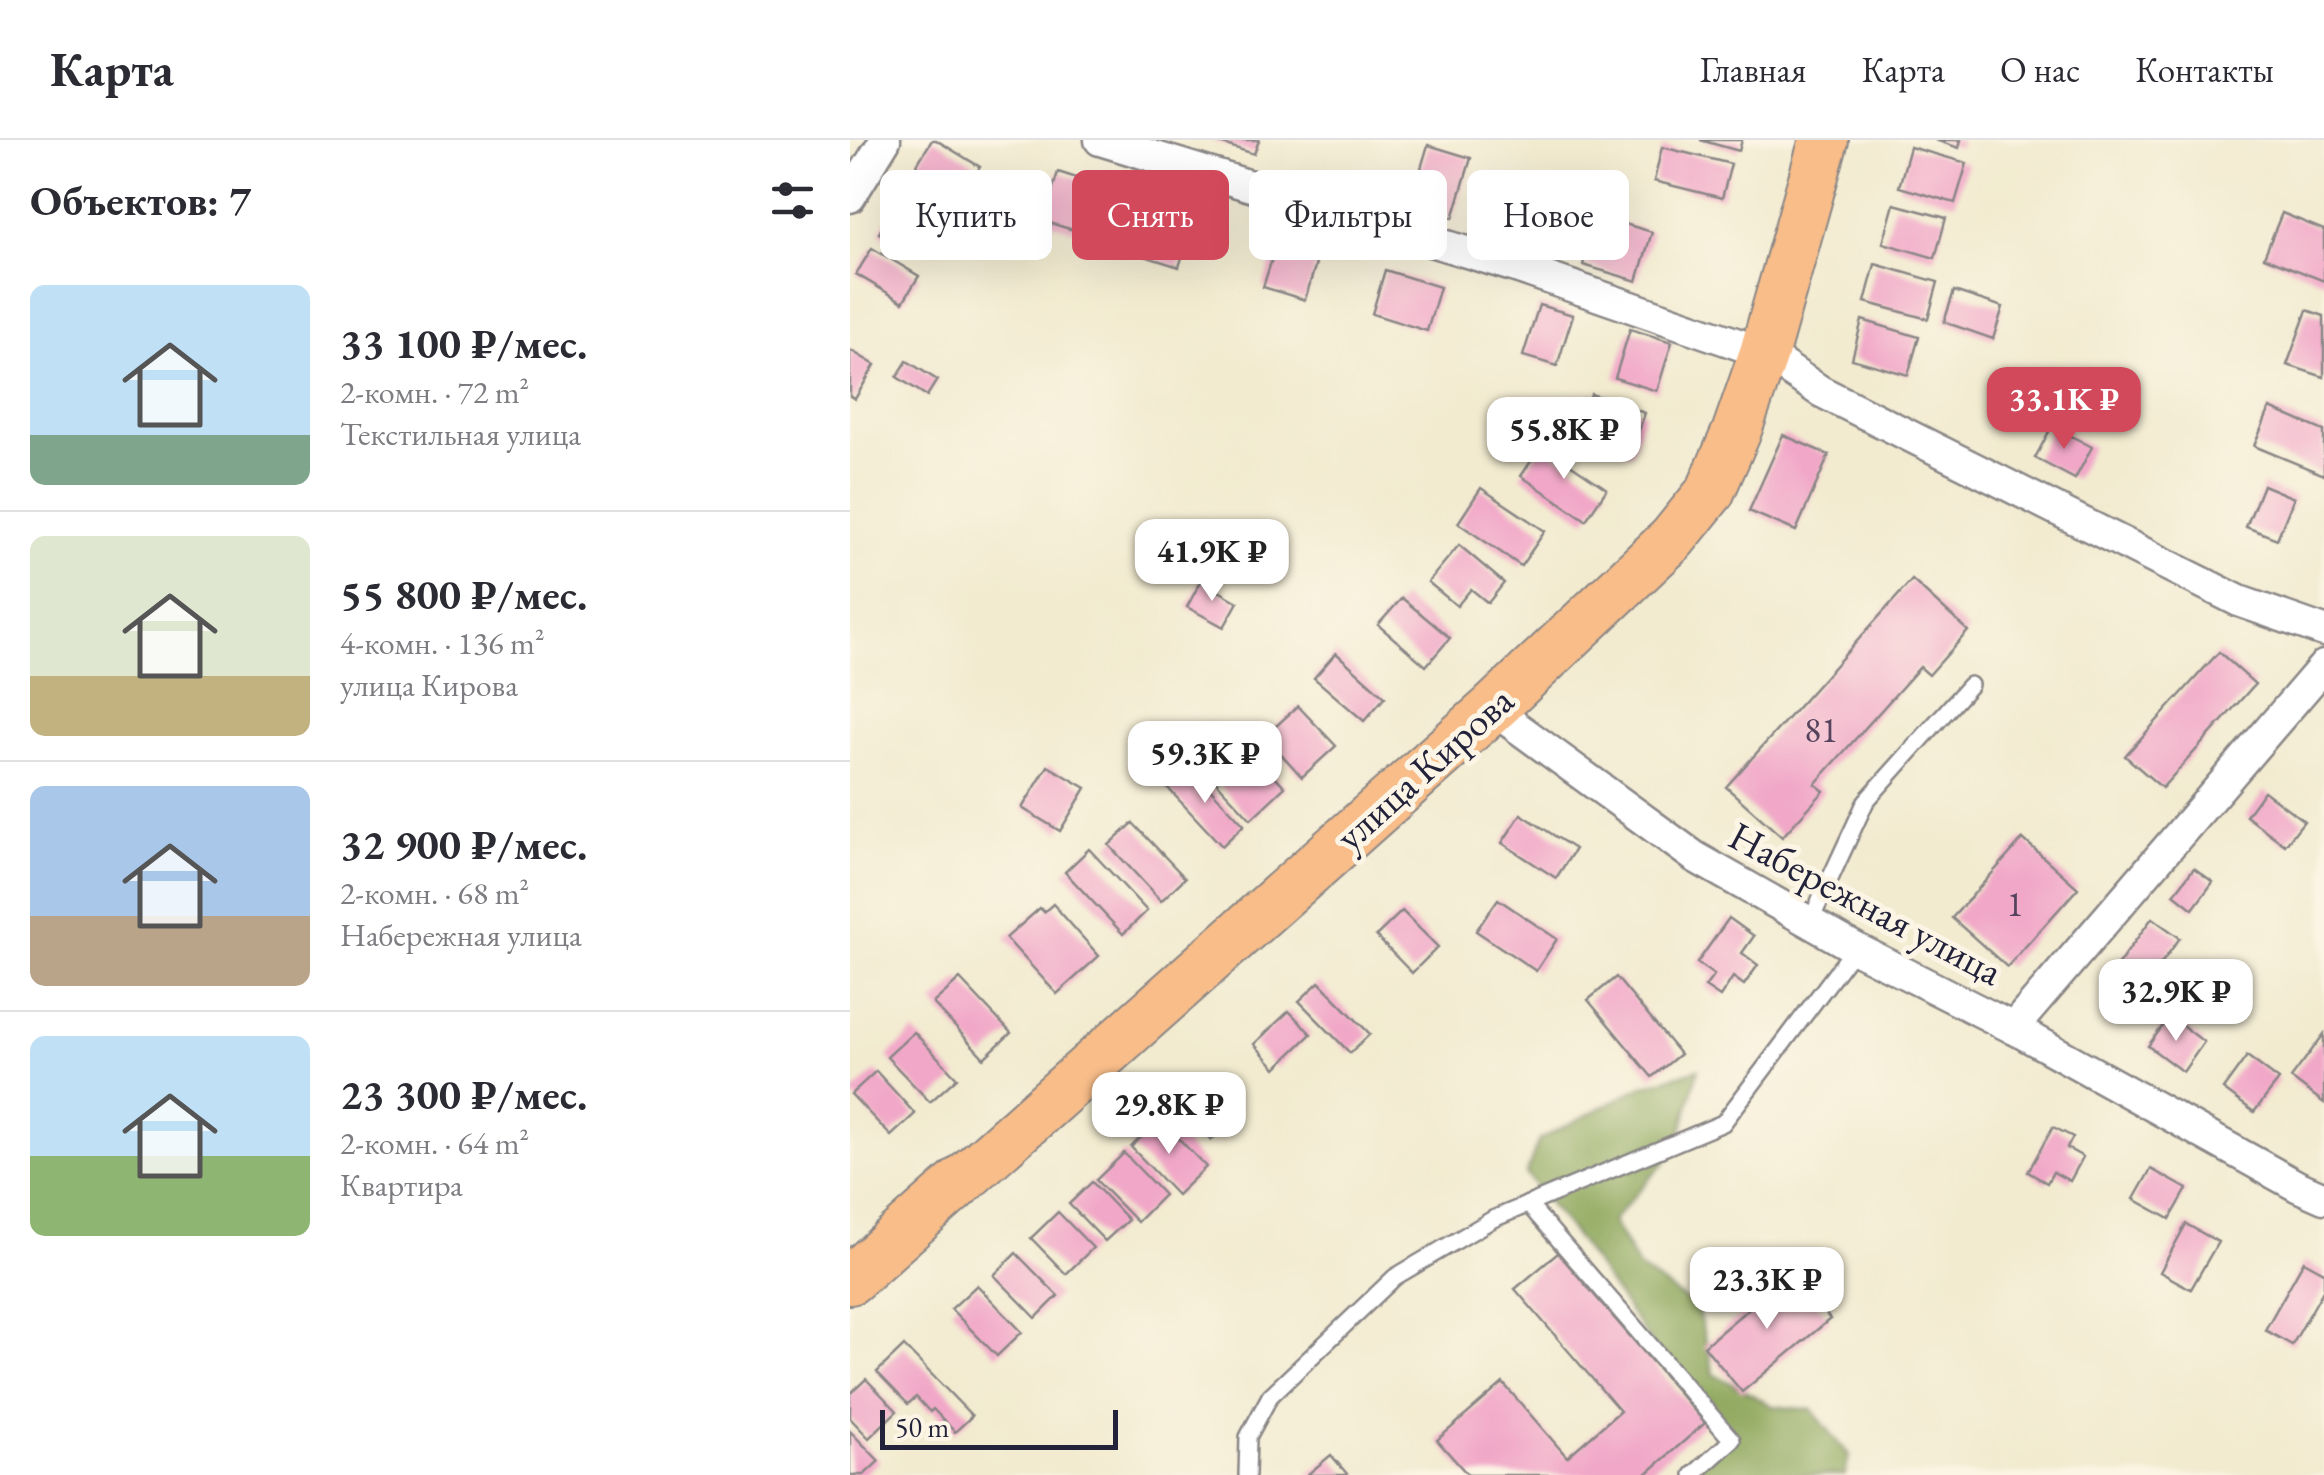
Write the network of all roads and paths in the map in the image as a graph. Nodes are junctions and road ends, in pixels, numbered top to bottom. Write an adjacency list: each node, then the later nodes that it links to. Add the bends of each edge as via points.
1 (885, 140): 4 (street)
2 (1100, 140): 5 (street, via 1519,268)
3 (1824, 140): 5 (main road, улица Кирова)
4 (850, 197)
5 (1764, 354): 6 (street, via 1820,392 2239,601); 9 (main road, улица Кирова, via 1710,492 1672,539)
6 (2324, 631)
7 (2324, 666): 12 (street)
8 (1970, 685): 10 (lane, via 1866,800)
9 (1492, 709): 10 (street, Набережная улица, via 1695,857); 15 (main road, улица Кирова)
10 (1810, 922): 11 (street, Набережная улица)
11 (1856, 948): 12 (street, Набережная улица); 14 (lane, via 1723,1123)
12 (2013, 1028): 13 (street, Набережная улица)
13 (2324, 1198)
14 (1528, 1204): 16 (lane, via 1396,1277 1270,1396 1248,1436); 17 (lane, via 1732,1440)
15 (850, 1280)
16 (1247, 1475)
17 (1693, 1475)

